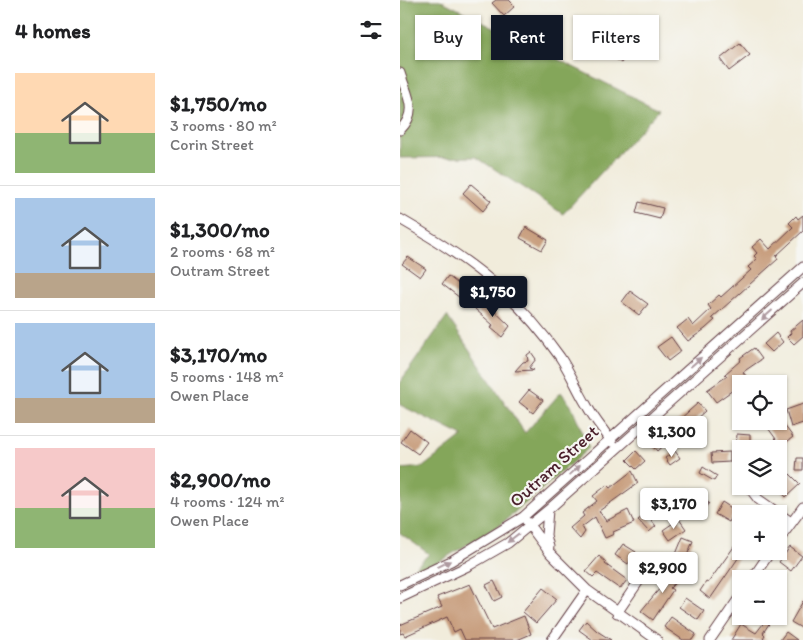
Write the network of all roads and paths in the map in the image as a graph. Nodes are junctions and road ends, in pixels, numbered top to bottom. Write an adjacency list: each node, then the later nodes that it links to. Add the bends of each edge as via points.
1 (400, 74): 2 (street, via 411,110 410,118)
2 (400, 130)
3 (400, 219): 6 (street, via 452,249 503,289 531,318 562,360 587,407)
4 (803, 267): 6 (street, Outram Street, one-way to 4)
5 (803, 283): 7 (street, Outram Street, one-way to 7)
6 (609, 438): 7 (street); 11 (street, Outram Street, one-way to 6)
7 (616, 448): 10 (street, Outram Street)
8 (755, 495): 12 (street)
9 (803, 507): 12 (street)
10 (548, 510): 13 (street, Outram Street); 15 (street, via 546,535)
11 (523, 517): 13 (street); 17 (street, Outram Street, one-way to 11, via 451,561)
12 (791, 522): 14 (street)
13 (529, 526): 15 (street); 19 (street, Outram Street, one-way to 19, via 508,543 468,566)
14 (787, 528)
15 (550, 553): 18 (street)
16 (654, 560): 21 (street)
17 (400, 585)
18 (587, 590): 21 (street); 22 (street)
19 (400, 598)
20 (732, 608): 24 (street)
21 (617, 613): 23 (street)
22 (552, 640)
23 (657, 640)
24 (710, 640)

